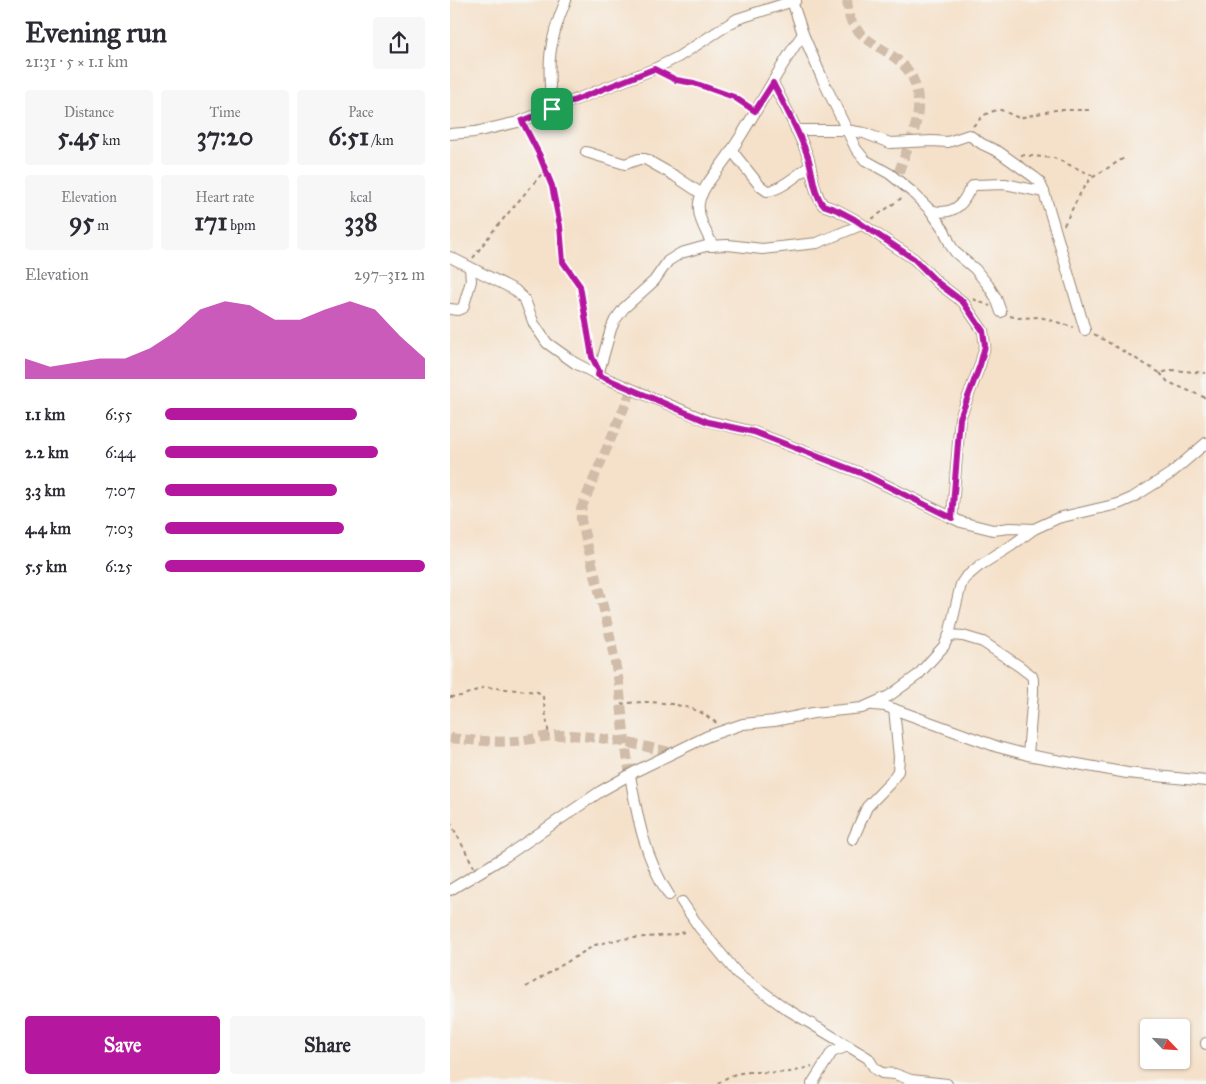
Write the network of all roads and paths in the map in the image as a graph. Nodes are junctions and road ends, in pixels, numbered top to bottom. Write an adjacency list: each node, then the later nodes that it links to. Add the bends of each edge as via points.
1 (566, 0): 6 (street, via 550,50)
2 (793, 0): 3 (street); 4 (street, via 737,19)
3 (804, 34): 5 (street); 11 (street)
4 (654, 69): 6 (street); 8 (path, via 676,80 734,97)
5 (773, 83): 8 (street); 10 (street)
6 (552, 109): 9 (street)
7 (1090, 110): 13 (path, via 1055,110 1019,118 996,110 984,115)
8 (755, 111): 14 (street)
9 (522, 121): 12 (street); 19 (path)
10 (796, 130): 11 (street); 18 (street)
11 (846, 130): 13 (street, via 890,143 948,142); 21 (street, via 865,160 886,170)
12 (450, 134)
13 (968, 135): 16 (street)
14 (732, 151): 18 (street, via 767,191 773,191); 23 (street)
15 (586, 152): 23 (street, via 625,164 644,159)
16 (1003, 156): 20 (path, via 1045,156); 22 (street, via 1039,181)
17 (1124, 158): 20 (path)
18 (810, 166): 25 (street, via 823,205)
19 (546, 170): 29 (path, via 493,231); 34 (path, via 556,206 563,262 580,286 592,357)
20 (1094, 176): 26 (path, via 1070,212)
21 (911, 190): 24 (street); 25 (path, via 892,206)
22 (1044, 192): 24 (street, via 1005,184 974,185 964,201 950,210 942,213); 26 (street)
23 (702, 194): 27 (street, via 699,204 701,220)
24 (930, 210): 32 (street, via 956,253 988,285)
25 (861, 224): 27 (street, via 822,242 797,246 762,249); 39 (street, via 914,259 958,297 983,331 985,346 980,365 960,418)
26 (1059, 242): 33 (street)
27 (713, 246): 34 (street, via 681,253 668,262 654,281 624,308 611,329)
28 (450, 258): 29 (street)
29 (469, 267): 31 (street, via 471,281 463,308); 34 (street, via 514,290 525,300 534,324 547,342 575,363)
30 (969, 297): 32 (path)
31 (450, 309)
32 (1001, 312): 33 (path, via 1018,318 1040,317)
33 (1085, 330): 35 (path, via 1104,338)
34 (599, 373): 39 (street, via 708,422 754,432 863,474)
35 (1160, 373): 36 (path, via 1172,370); 37 (path, via 1168,382)
36 (1206, 373)
37 (1206, 398)
38 (1206, 442): 40 (street, via 1170,474 1132,498 1058,518)
39 (952, 518): 40 (street, via 993,530)
40 (1034, 528): 41 (street, via 965,578)
41 (949, 635): 44 (street, via 939,652 918,675); 48 (street, via 983,642 1032,676 1034,692)
42 (450, 697): 47 (path, via 485,687 538,692 543,697)
43 (621, 704): 46 (path, via 648,701 687,708)
44 (871, 705): 45 (street); 46 (street)
45 (894, 709): 48 (street); 52 (street, via 898,771 867,807)
46 (728, 728): 49 (street)
47 (549, 736)
48 (1028, 755): 50 (street, via 1127,773)
49 (630, 775): 53 (street); 55 (street, via 644,841 660,882)
50 (1206, 782)
51 (450, 822): 53 (path)
52 (853, 839)
53 (478, 874): 54 (street)
54 (450, 890)
55 (669, 895)
56 (682, 902): 57 (street)
57 (699, 927): 58 (path, via 672,935 620,939 596,945); 59 (street, via 737,973 785,1008)
58 (526, 987)
59 (848, 1046): 60 (street, via 832,1052); 63 (street, via 868,1058 882,1074)
60 (826, 1060): 61 (path, via 788,1072 731,1075); 62 (street)
61 (718, 1084)
62 (812, 1084)
63 (947, 1084)

